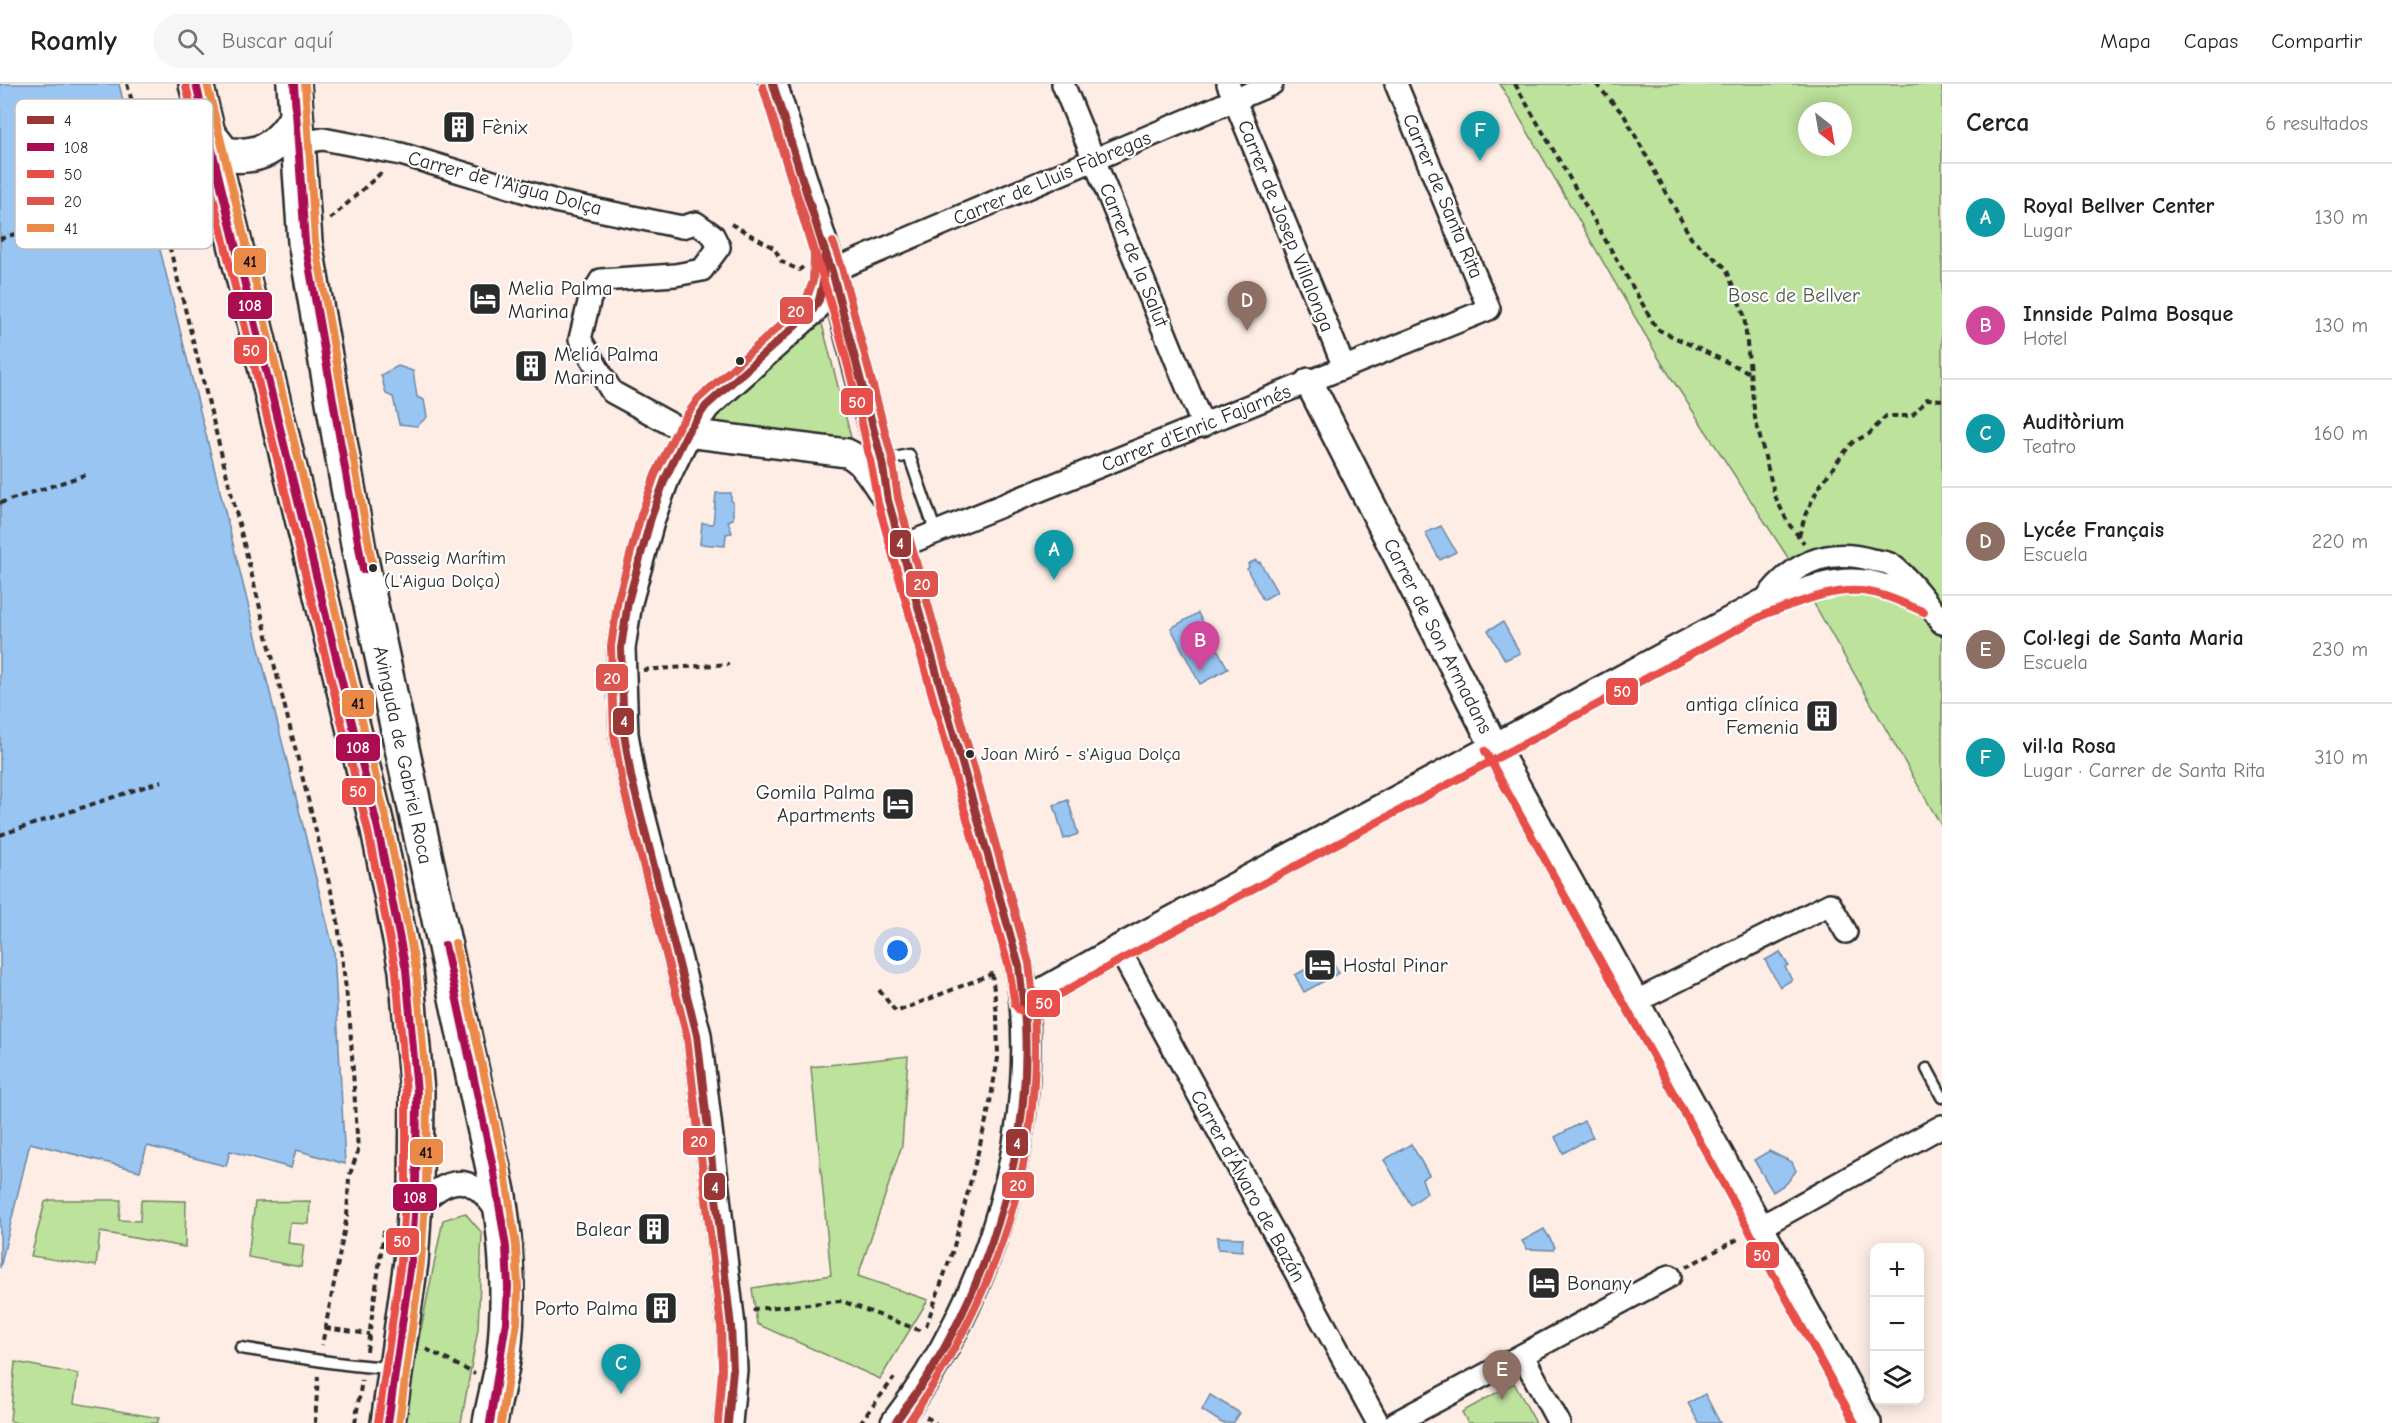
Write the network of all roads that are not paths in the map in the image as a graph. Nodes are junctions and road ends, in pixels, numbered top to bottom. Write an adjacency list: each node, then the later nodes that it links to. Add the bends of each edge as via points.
1 (196, 84): 8 (highway, Avinguda de Gabriel Roca)
2 (294, 84): 9 (highway, Avinguda de Gabriel Roca)
3 (773, 84): 15 (street)
4 (1063, 84): 12 (street, Carrer de la Salut)
5 (1272, 84): 7 (street, Carrer de Lluis Fàbregas)
6 (1396, 84): 16 (street, Carrer de Santa Rita)
7 (1231, 92): 12 (street, Carrer de Lluis Fàbregas); 17 (street, Carrer de Josep Villalonga)
8 (200, 99)
9 (297, 130): 10 (highway, via 257,154 240,156 224,153); 13 (highway, Avinguda de Gabriel Roca); 20 (street, Carrer de l'Aigua Dolça, via 401,154 559,202 682,227 696,223 713,235 719,247 702,270 601,280 590,298 580,339 612,392)
10 (213, 140)
11 (213, 152): 14 (highway, Avinguda de Gabriel Roca)
12 (1095, 159): 15 (street, Carrer de Lluis Fàbregas); 19 (street, Carrer de la Salut)
13 (301, 192): 14 (highway, via 293,174 286,168 270,165 241,177); 36 (highway, Avinguda de Gabriel Roca, via 305,242 369,603)
14 (225, 203): 35 (highway, Avinguda de Gabriel Roca, via 398,922 417,1092)
15 (829, 262): 20 (street, via 813,310 706,406); 21 (street)
16 (1490, 309): 17 (street, Carrer d'Enric Fajarnés)
17 (1344, 367): 18 (street, Carrer d'Enric Fajarnés)
18 (1309, 382): 19 (street, Carrer d'Enric Fajarnés); 27 (street, Carrer de Son Armadans)
19 (1203, 426): 23 (street, Carrer d'Enric Fajarnés)
20 (687, 433): 22 (street, via 847,453 864,465); 44 (street, via 651,518 631,592 621,672 630,776 697,1035 731,1326 733,1370)
21 (882, 461): 22 (street); 23 (lane, via 909,455)
22 (888, 500): 24 (street)
23 (936, 533): 24 (street, Carrer d'Enric Fajarnés)
24 (902, 546): 30 (street, via 1019,966)
25 (1762, 603): 26 (street, via 1852,580 1887,585 1928,602); 27 (street)
26 (1942, 622)
27 (1494, 746): 29 (street); 31 (street, Carrer de Son Armadans)
28 (1846, 932): 31 (street, via 1830,904)
29 (1119, 949): 30 (street); 46 (street, Carrer d'Álvaro de Bazán)
30 (1025, 1002): 45 (street, via 1024,1085 1006,1191 983,1264 949,1341)
31 (1635, 1002): 37 (street, Carrer de Son Armadans)
32 (1927, 1069): 33 (lane)
33 (1942, 1097)
34 (1942, 1126): 37 (street)
35 (415, 1210): 36 (street, via 429,1195 459,1181 472,1184 487,1195); 41 (highway, Avinguda de Gabriel Roca)
36 (503, 1222): 43 (highway, Avinguda de Gabriel Roca, via 508,1284 506,1328)
37 (1760, 1227): 49 (street, Carrer de Son Armadans)
38 (1670, 1276): 40 (street)
39 (241, 1348): 41 (lane, via 364,1367)
40 (1523, 1356): 47 (street); 48 (street)
41 (397, 1368): 42 (highway, Avinguda de Gabriel Roca)
42 (388, 1423)
43 (490, 1423)
44 (728, 1423)
45 (895, 1423)
46 (1378, 1423)
47 (1395, 1423)
48 (1559, 1423)
49 (1867, 1423)

